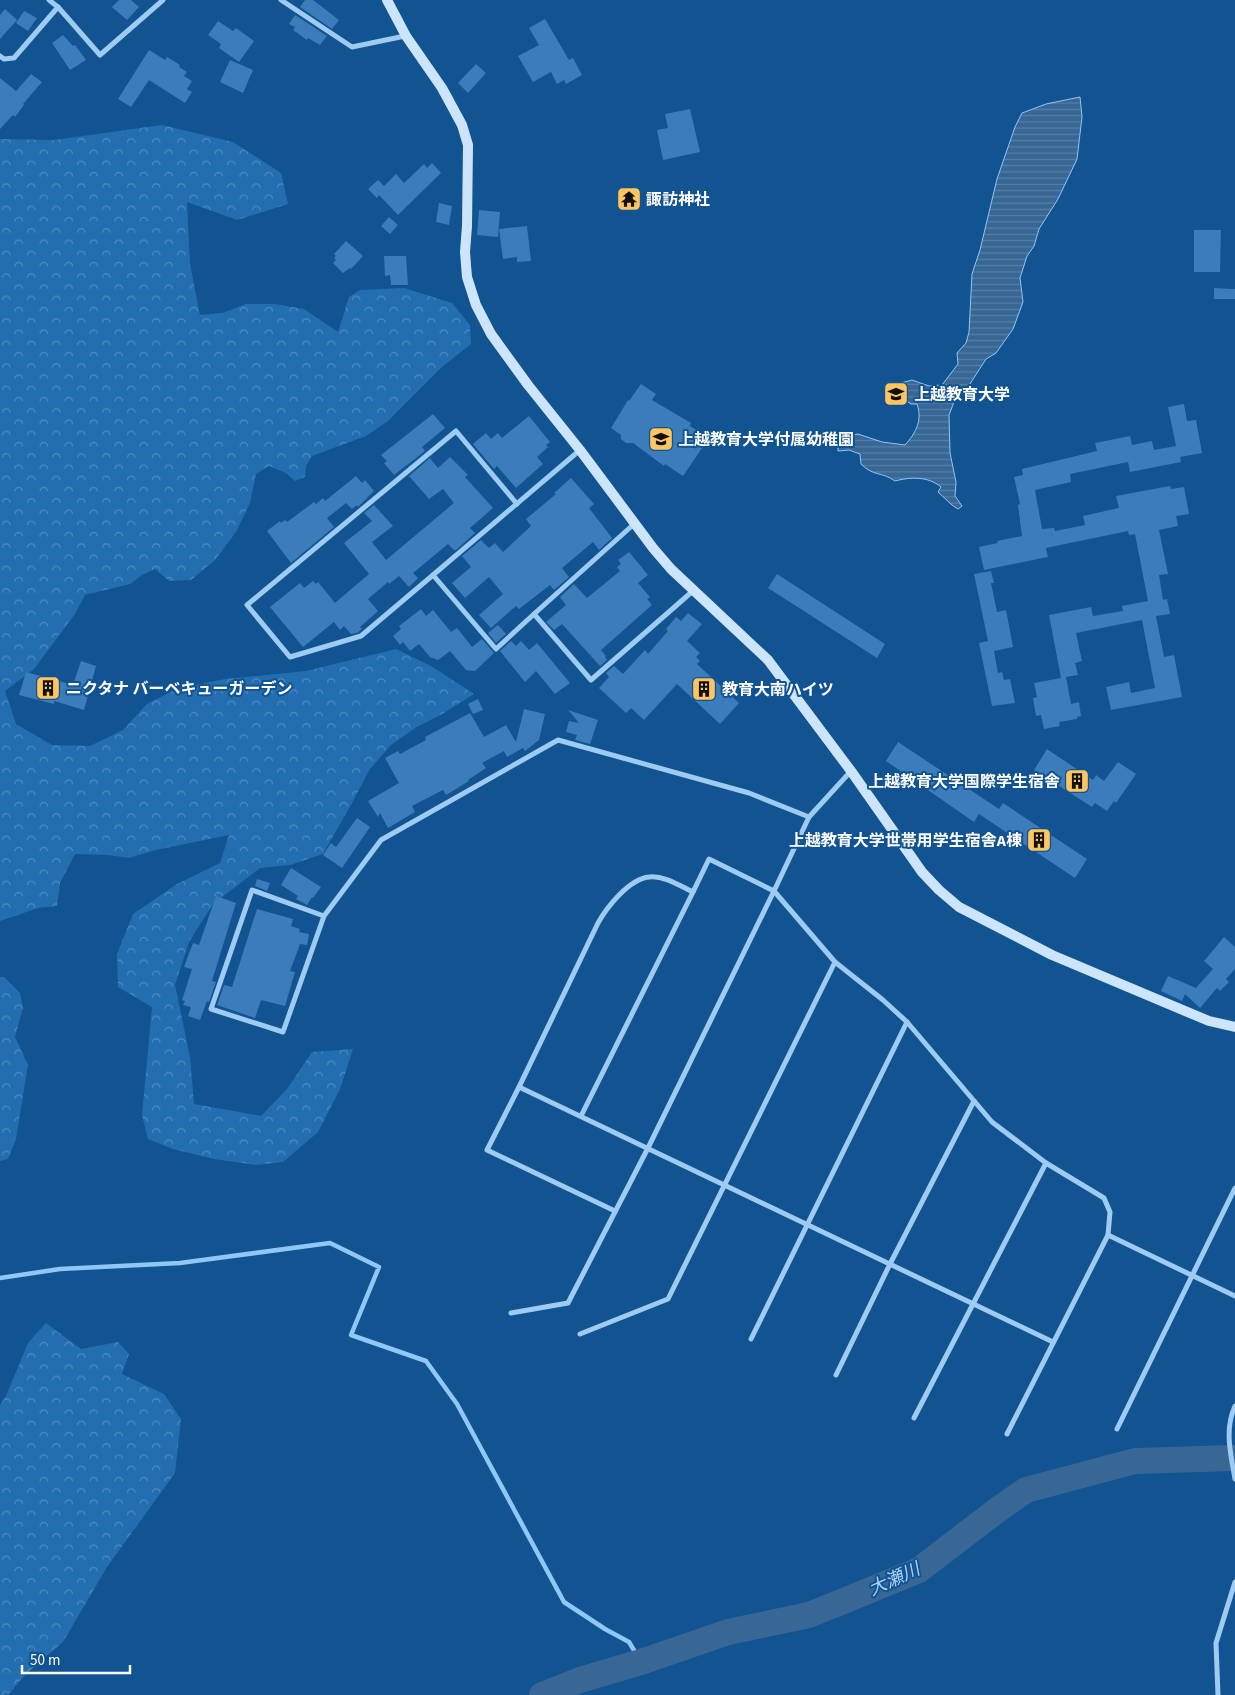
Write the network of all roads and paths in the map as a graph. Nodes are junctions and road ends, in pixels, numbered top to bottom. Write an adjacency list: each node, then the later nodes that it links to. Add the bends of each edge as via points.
1 (49, 0): 5 (street)
2 (163, 0): 5 (street, via 100,55)
3 (281, 0): 6 (street, via 352,47)
4 (387, 0): 6 (street)
5 (58, 6): 7 (street, via 14,58)
6 (406, 36): 8 (street, via 442,88 462,125 468,145 465,252 467,277 476,305 496,342)
7 (0, 56)
8 (580, 450): 9 (street); 10 (street)
9 (517, 504): 11 (street); 11 (street, via 456,431 248,605 290,657 361,636)
10 (634, 523): 12 (street, via 653,548); 13 (street)
11 (433, 575): 13 (street, via 496,649)
12 (694, 590): 13 (street, via 590,680); 14 (street, via 768,660)
13 (534, 614)
14 (851, 771): 15 (street); 21 (street, via 922,872 959,907 1052,955 1209,1021)
15 (809, 817): 16 (street); 18 (street, via 749,793 558,740 381,840)
16 (774, 891): 17 (street, via 709,859); 19 (street); 25 (street)
17 (694, 892): 22 (street, via 663,878 649,877 637,881 607,907); 24 (street)
18 (324, 916): 18 (street, via 282,1032 211,1009 252,890)
19 (834, 962): 20 (street); 27 (street)
20 (907, 1022): 23 (street); 30 (street)
21 (1235, 1027)
22 (520, 1087): 24 (street); 29 (street, via 487,1150)
23 (974, 1101): 26 (street, via 992,1122); 32 (street)
24 (582, 1116): 25 (street)
25 (648, 1148): 27 (street); 29 (street)
26 (1046, 1163): 31 (street, via 1104,1198 1110,1212); 35 (street)
27 (725, 1185): 30 (street); 37 (street, via 668,1299)
28 (1235, 1188): 33 (street)
29 (616, 1210): 36 (street, via 568,1303)
30 (807, 1224): 32 (street); 38 (street)
31 (1108, 1235): 33 (street); 39 (street)
32 (890, 1264): 35 (street); 40 (street)
33 (1192, 1274): 34 (street); 43 (street)
34 (1235, 1296)
35 (972, 1303): 39 (street); 42 (street)
36 (511, 1313)
37 (580, 1334)
38 (751, 1339)
39 (1053, 1342): 44 (street)
40 (836, 1375)
41 (1235, 1406): 45 (street, via 1228,1434)
42 (914, 1418)
43 (1117, 1429)
44 (1007, 1434)
45 (1235, 1479)
46 (1235, 1582): 47 (street, via 1216,1643)
47 (1218, 1695)

